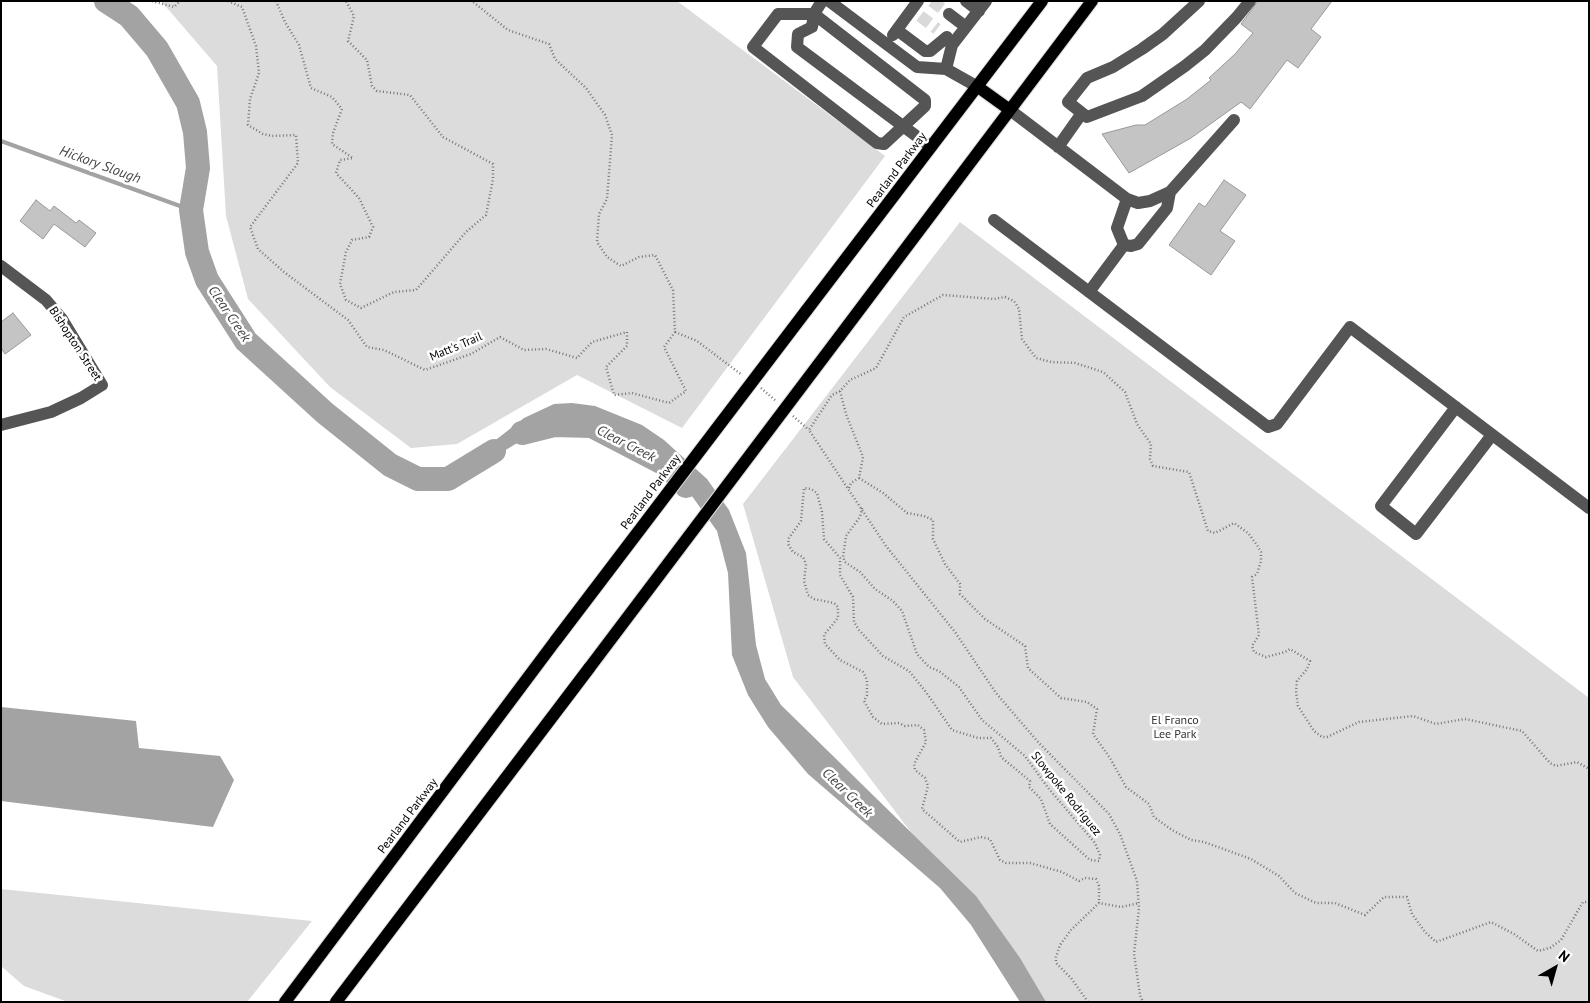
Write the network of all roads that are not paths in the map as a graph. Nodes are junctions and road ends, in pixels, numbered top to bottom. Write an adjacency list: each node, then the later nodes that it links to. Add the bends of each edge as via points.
1 (822, 1): 10 (street)
2 (829, 1): 15 (street)
3 (966, 1): 8 (street)
4 (1042, 1): 17 (main road, Pearland Parkway)
5 (1092, 1): 18 (main road)
6 (1199, 1): 19 (street, via 1142,49 1087,78 1068,102)
7 (1250, 1): 19 (street, via 1205,50 1164,82 1117,107 1087,117)
8 (982, 6): 12 (street)
9 (916, 9): 13 (street)
10 (814, 14): 21 (street, via 812,27 798,34 797,47); 21 (street, via 925,100 925,106); 21 (street, via 778,14 753,47 877,143 884,144)
11 (949, 14): 12 (street)
12 (966, 27): 14 (street)
13 (897, 30): 14 (street, via 925,51 930,51); 15 (street)
14 (946, 36): 16 (street)
15 (886, 44): 16 (street, via 917,67)
16 (946, 69): 17 (street)
17 (978, 86): 18 (main road); 22 (main road, Pearland Parkway)
18 (1010, 110): 23 (street); 35 (main road, bridge)
19 (1082, 113): 23 (street)
20 (1234, 120): 24 (street)
21 (903, 127): 22 (street)
22 (932, 147): 34 (main road, Pearland Parkway, bridge)
23 (1058, 147): 25 (street)
24 (1170, 192): 25 (street, via 1138,203); 27 (street, via 1167,208 1138,244)
25 (1127, 199): 27 (street, via 1117,228)
26 (994, 220): 29 (street)
27 (1124, 245): 29 (street)
28 (1, 266): 31 (street, Bishopton Street, via 46,300 62,319 102,385 51,412)
29 (1089, 292): 30 (street, via 1268,427 1277,424 1350,327)
30 (1456, 407): 32 (street); 32 (street, via 1380,506 1416,534)
31 (1, 425)
32 (1492, 434): 33 (street)
33 (1589, 508)
34 (285, 1002)
35 (336, 1002)

